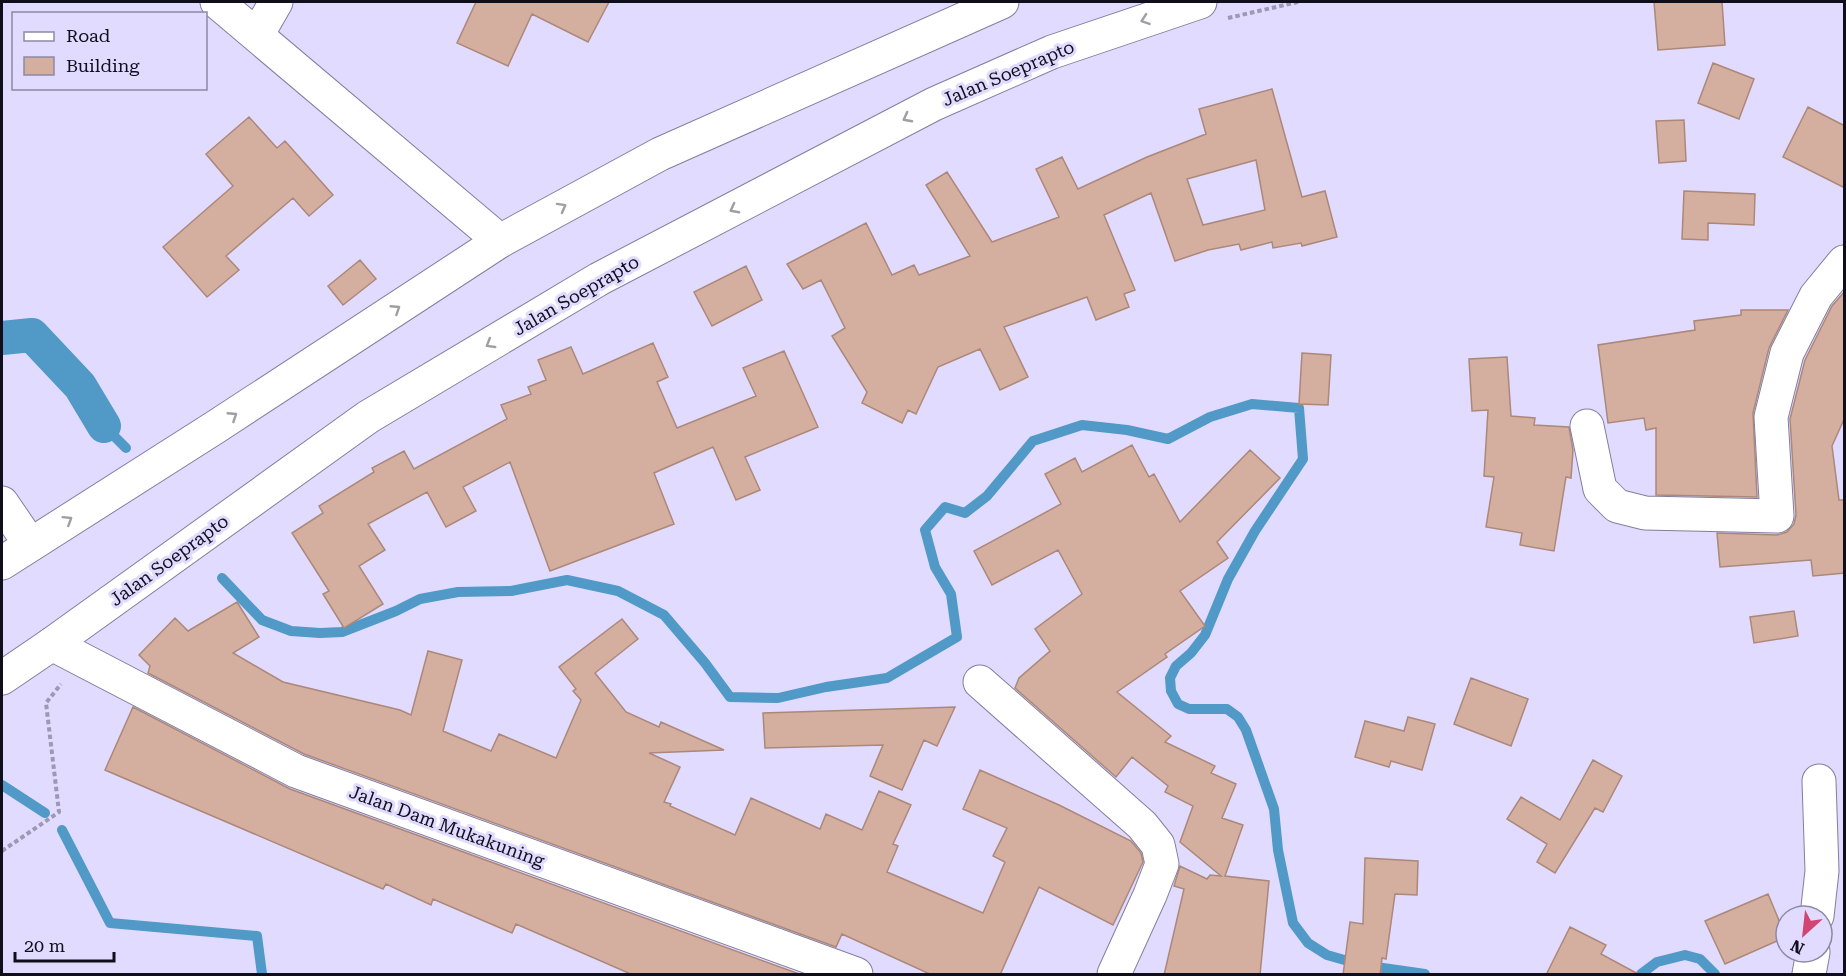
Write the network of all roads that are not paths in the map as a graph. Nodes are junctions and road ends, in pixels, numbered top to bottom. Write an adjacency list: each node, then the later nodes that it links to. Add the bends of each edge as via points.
1 (216, 2): 5 (main road)
2 (276, 2): 5 (main road)
3 (1002, 2): 6 (main road, one-way to 3, via 660,154)
4 (1209, 11): 12 (main road, Jalan Soeprapto, one-way to 12, via 1052,52 934,104 599,279 368,417)
5 (257, 35): 6 (main road)
6 (500, 241): 10 (main road, one-way to 6)
7 (1845, 262): 8 (main road, via 1816,296 1787,353 1771,417 1777,516 1645,513 1617,506 1600,489)
8 (1587, 426)
9 (2, 502): 10 (main road)
10 (30, 544): 11 (main road)
11 (2, 563)
12 (52, 644): 13 (main road, Jalan Soeprapto); 17 (main road, Jalan Dam Mukakuning, via 296,771)
13 (2, 678)
14 (980, 682): 18 (main road, via 1142,825 1158,845 1162,864)
15 (1819, 781): 16 (main road, via 1822,871)
16 (1818, 904)
17 (856, 975)
18 (1114, 975)

